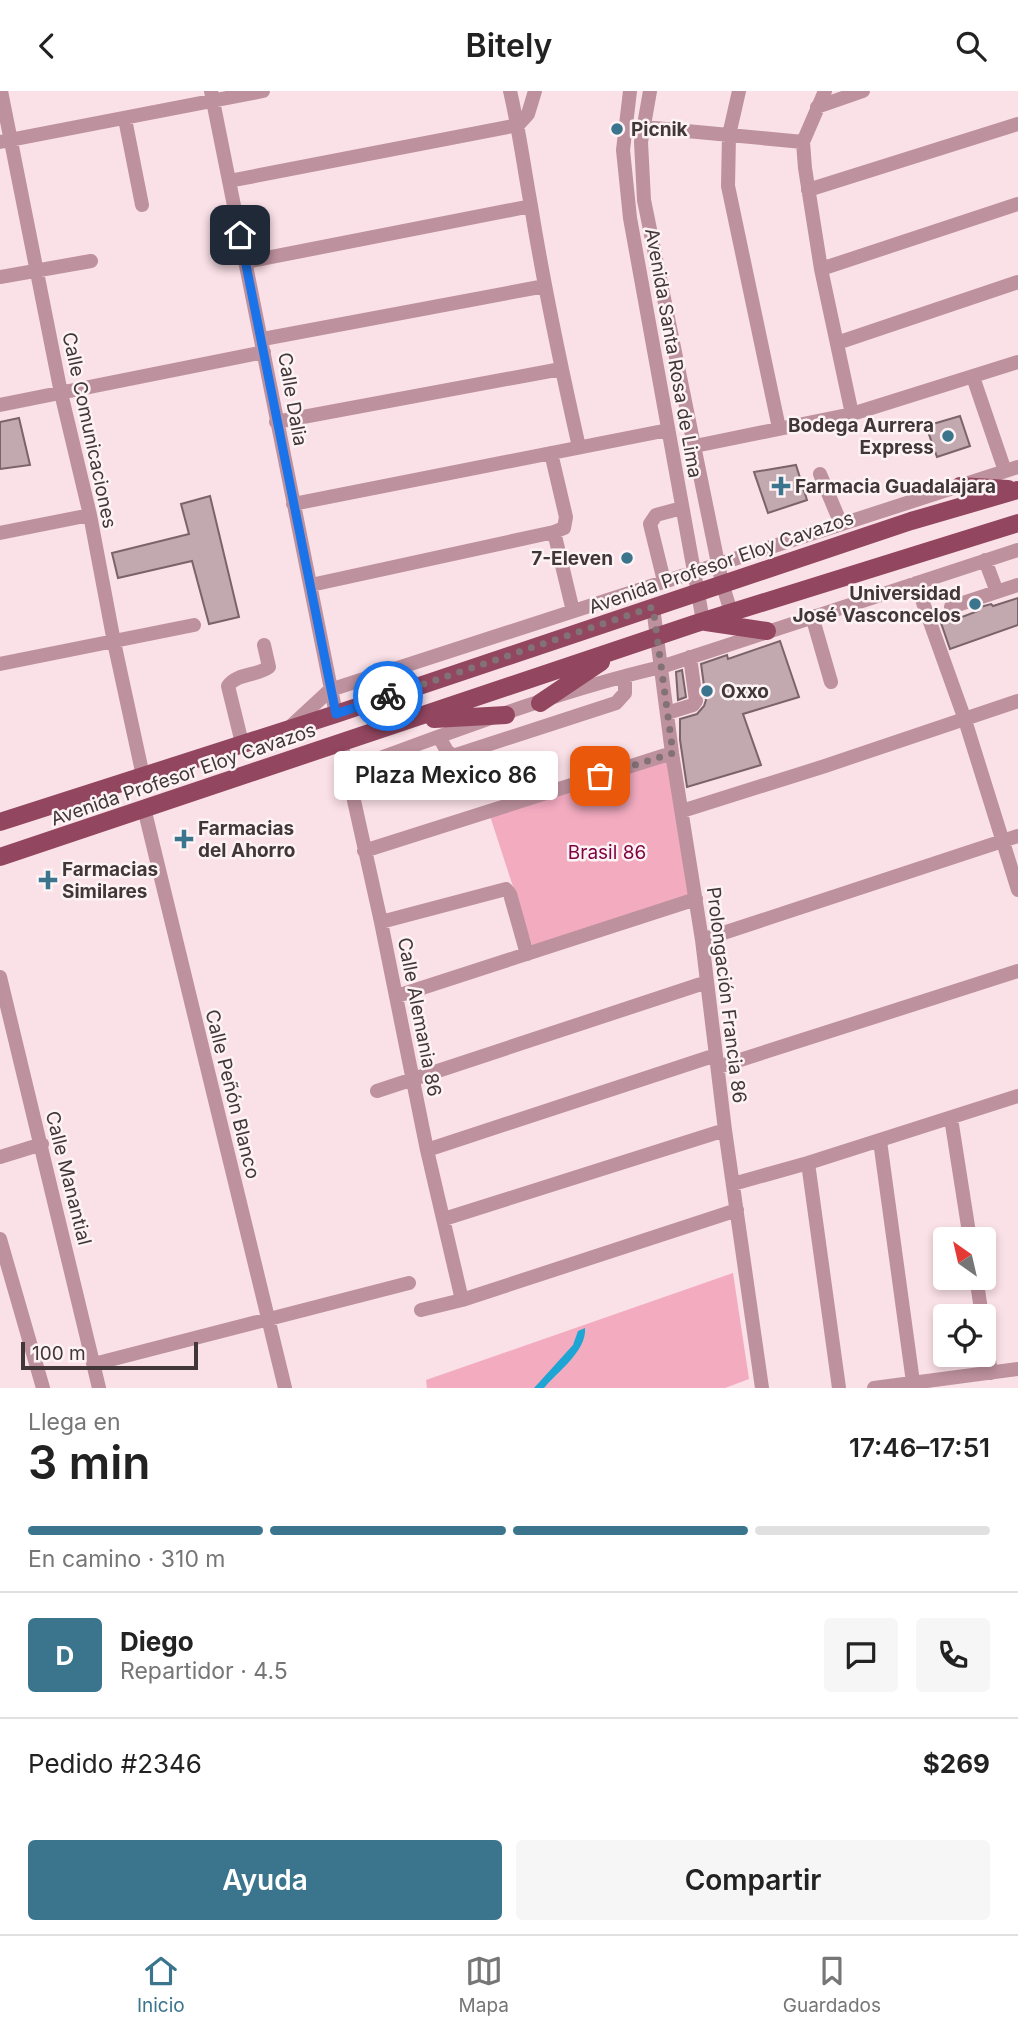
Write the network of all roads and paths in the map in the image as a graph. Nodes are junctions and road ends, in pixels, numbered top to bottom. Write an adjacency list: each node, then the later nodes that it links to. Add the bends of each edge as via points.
1 (1, 91): 17 (street, Calle Comunicaciones)
2 (262, 91): 10 (street)
3 (510, 91): 14 (street)
4 (535, 91): 14 (street, via 528,114)
5 (630, 91): 41 (street, Avenida Santa Rosa de Lima, via 623,150 625,181)
6 (650, 91): 15 (street, Avenida Santa Rosa de Lima)
7 (739, 91): 16 (street)
8 (825, 91): 11 (street)
9 (863, 91): 11 (street)
10 (212, 96): 12 (street); 19 (street, Calle Dalia)
11 (817, 107): 18 (street)
12 (125, 119): 17 (street); 22 (street)
13 (1018, 124): 20 (street)
14 (518, 125): 19 (street); 23 (street)
15 (644, 127): 16 (street); 42 (street, Avenida Santa Rosa de Lima, via 640,160 644,200)
16 (729, 135): 18 (street); 40 (street, via 728,186)
17 (6, 141): 27 (street, Calle Comunicaciones)
18 (803, 142): 20 (street)
19 (229, 181): 25 (street, Calle Dalia)
20 (807, 191): 26 (street)
21 (1018, 204): 26 (street)
22 (142, 205)
23 (531, 206): 25 (street); 30 (street)
24 (91, 261): 27 (street)
25 (246, 262): 32 (street, Calle Dalia)
26 (821, 269): 31 (street)
27 (37, 270): 28 (street); 36 (street, Calle Comunicaciones)
28 (0, 277)
29 (1018, 282): 31 (street)
30 (545, 286): 32 (street); 34 (street)
31 (837, 343): 38 (street)
32 (263, 346): 36 (street); 39 (street, Calle Dalia)
33 (1018, 362): 35 (street)
34 (561, 369): 39 (street); 43 (street)
35 (973, 377): 38 (street); 45 (street)
36 (61, 393): 37 (street); 51 (street, Calle Comunicaciones)
37 (0, 405)
38 (852, 414): 40 (street)
39 (276, 422): 49 (street, Calle Dalia)
40 (779, 428): 42 (street)
41 (668, 430): 43 (street); 50 (street, Avenida Santa Rosa de Lima)
42 (695, 446): 58 (street, Avenida Santa Rosa de Lima)
43 (579, 447): 44 (street)
44 (551, 453): 49 (street); 54 (street, via 566,517 564,528)
45 (1012, 469): 47 (street)
46 (820, 474): 53 (street)
47 (960, 486): 48 (main road); 53 (street)
48 (1018, 490): 61 (main road, Avenida Profesor Eloy Cavazos)
49 (293, 504): 63 (street, Calle Dalia)
50 (682, 508): 59 (street, Avenida Santa Rosa de Lima); 60 (street, via 656,515 650,524)
51 (90, 515): 55 (street); 76 (street, Calle Comunicaciones)
52 (1018, 523): 70 (main road, Avenida Profesor Eloy Cavazos)
53 (841, 524): 58 (street)
54 (554, 532): 63 (street); 69 (street)
55 (0, 533)
56 (1018, 549): 57 (street)
57 (985, 560): 62 (street); 66 (street)
58 (719, 563): 59 (street); 61 (street, Avenida Santa Rosa de Lima)
59 (693, 572): 60 (street); 65 (street, Avenida Santa Rosa de Lima)
60 (664, 581): 69 (street)
61 (722, 583): 65 (main road, Avenida Profesor Eloy Cavazos); 70 (street, Avenida Santa Rosa de Lima)
62 (916, 583): 71 (street); 90 (street)
63 (311, 585): 84 (street, Calle Dalia)
64 (1018, 585): 66 (street)
65 (698, 591): 67 (main road, Avenida Profesor Eloy Cavazos); 72 (street, Avenida Santa Rosa de Lima)
66 (997, 592): 68 (street)
67 (653, 607): 75 (street, Prolongación Francia 86); 88 (main road, Avenida Profesor Eloy Cavazos)
68 (951, 607)
69 (573, 611): 84 (street)
70 (731, 612): 72 (main road, Avenida Profesor Eloy Cavazos)
71 (812, 616): 74 (street); 83 (street)
72 (703, 621): 74 (main road); 75 (main road, Avenida Profesor Eloy Cavazos)
73 (194, 625): 76 (street)
74 (766, 631): 79 (street)
75 (657, 636): 78 (main road, Avenida Profesor Eloy Cavazos); 81 (street, Prolongación Francia 86)
76 (114, 642): 80 (street); 98 (street, Calle Comunicaciones)
77 (264, 645): 94 (street, via 269,667 232,680 228,686)
78 (618, 649): 86 (main road); 91 (main road, Avenida Profesor Eloy Cavazos)
79 (690, 657): 81 (street); 87 (street, via 696,701)
80 (0, 664)
81 (661, 667): 82 (street); 87 (street, Prolongación Francia 86)
82 (625, 676): 86 (street); 93 (street, via 620,700 585,714 453,756)
83 (831, 682)
84 (330, 690): 88 (street, Calle Dalia); 92 (street)
85 (1018, 701): 90 (street)
86 (540, 703): 89 (street)
87 (667, 713): 96 (street, Prolongación Francia 86)
88 (336, 714): 92 (main road, Avenida Profesor Eloy Cavazos)
89 (506, 715): 91 (main road); 93 (street)
90 (964, 717): 100 (street); 103 (street)
91 (413, 719): 95 (main road, Avenida Profesor Eloy Cavazos)
92 (289, 728): 94 (main road, Avenida Profesor Eloy Cavazos)
93 (439, 737): 97 (street)
94 (242, 743): 98 (main road, Avenida Profesor Eloy Cavazos)
95 (341, 743): 97 (street, Calle Alemania 86); 99 (main road, Avenida Profesor Eloy Cavazos)
96 (673, 753): 100 (street, Prolongación Francia 86); 104 (street)
97 (346, 770): 104 (street, Calle Alemania 86)
98 (143, 776): 101 (main road, Avenida Profesor Eloy Cavazos)
99 (144, 808): 105 (main road, Avenida Profesor Eloy Cavazos); 134 (street, Calle Peñón Blanco)
100 (682, 811): 107 (street, Prolongación Francia 86)
101 (0, 822)
102 (1018, 836): 103 (street)
103 (1002, 841): 106 (street); 109 (street)
104 (364, 851): 108 (street, Calle Alemania 86)
105 (0, 857)
106 (1018, 890)
107 (696, 899): 109 (street, Prolongación Francia 86); 110 (street)
108 (381, 922): 110 (street, via 508,890); 114 (street, Calle Alemania 86)
109 (702, 940): 112 (street, Prolongación Francia 86)
110 (527, 954): 114 (street)
111 (1018, 971): 115 (street)
112 (707, 982): 115 (street, Prolongación Francia 86); 116 (street)
113 (1, 985): 122 (street, Calle Manantial)
114 (397, 996): 116 (street, Calle Alemania 86)
115 (717, 1061): 120 (street, Prolongación Francia 86); 123 (street)
116 (413, 1080): 117 (street); 123 (street, Calle Alemania 86)
117 (377, 1091)
118 (1018, 1096): 119 (street)
119 (951, 1118): 121 (street); 129 (street)
120 (725, 1130): 126 (street, Prolongación Francia 86); 128 (street)
121 (880, 1141): 125 (street); 139 (street)
122 (42, 1144): 124 (street); 135 (street, Calle Manantial)
123 (427, 1150): 128 (street, Calle Alemania 86)
124 (0, 1157)
125 (808, 1163): 126 (street); 144 (street)
126 (733, 1184): 127 (street, Prolongación Francia 86)
127 (737, 1210): 132 (street); 143 (street, Prolongación Francia 86)
128 (444, 1219): 132 (street, Calle Alemania 86)
129 (968, 1227)
130 (0, 1239): 140 (street)
131 (409, 1283): 134 (street)
132 (461, 1300): 133 (street)
133 (421, 1310)
134 (268, 1319): 135 (street); 142 (street, Calle Peñón Blanco)
135 (94, 1364): 141 (street, Calle Manantial)
136 (990, 1367): 138 (street)
137 (1018, 1370): 138 (street)
138 (991, 1373): 139 (street)
139 (913, 1382): 145 (street)
140 (43, 1388)
141 (99, 1388)
142 (285, 1388)
143 (762, 1388)
144 (839, 1388)
145 (874, 1388)

